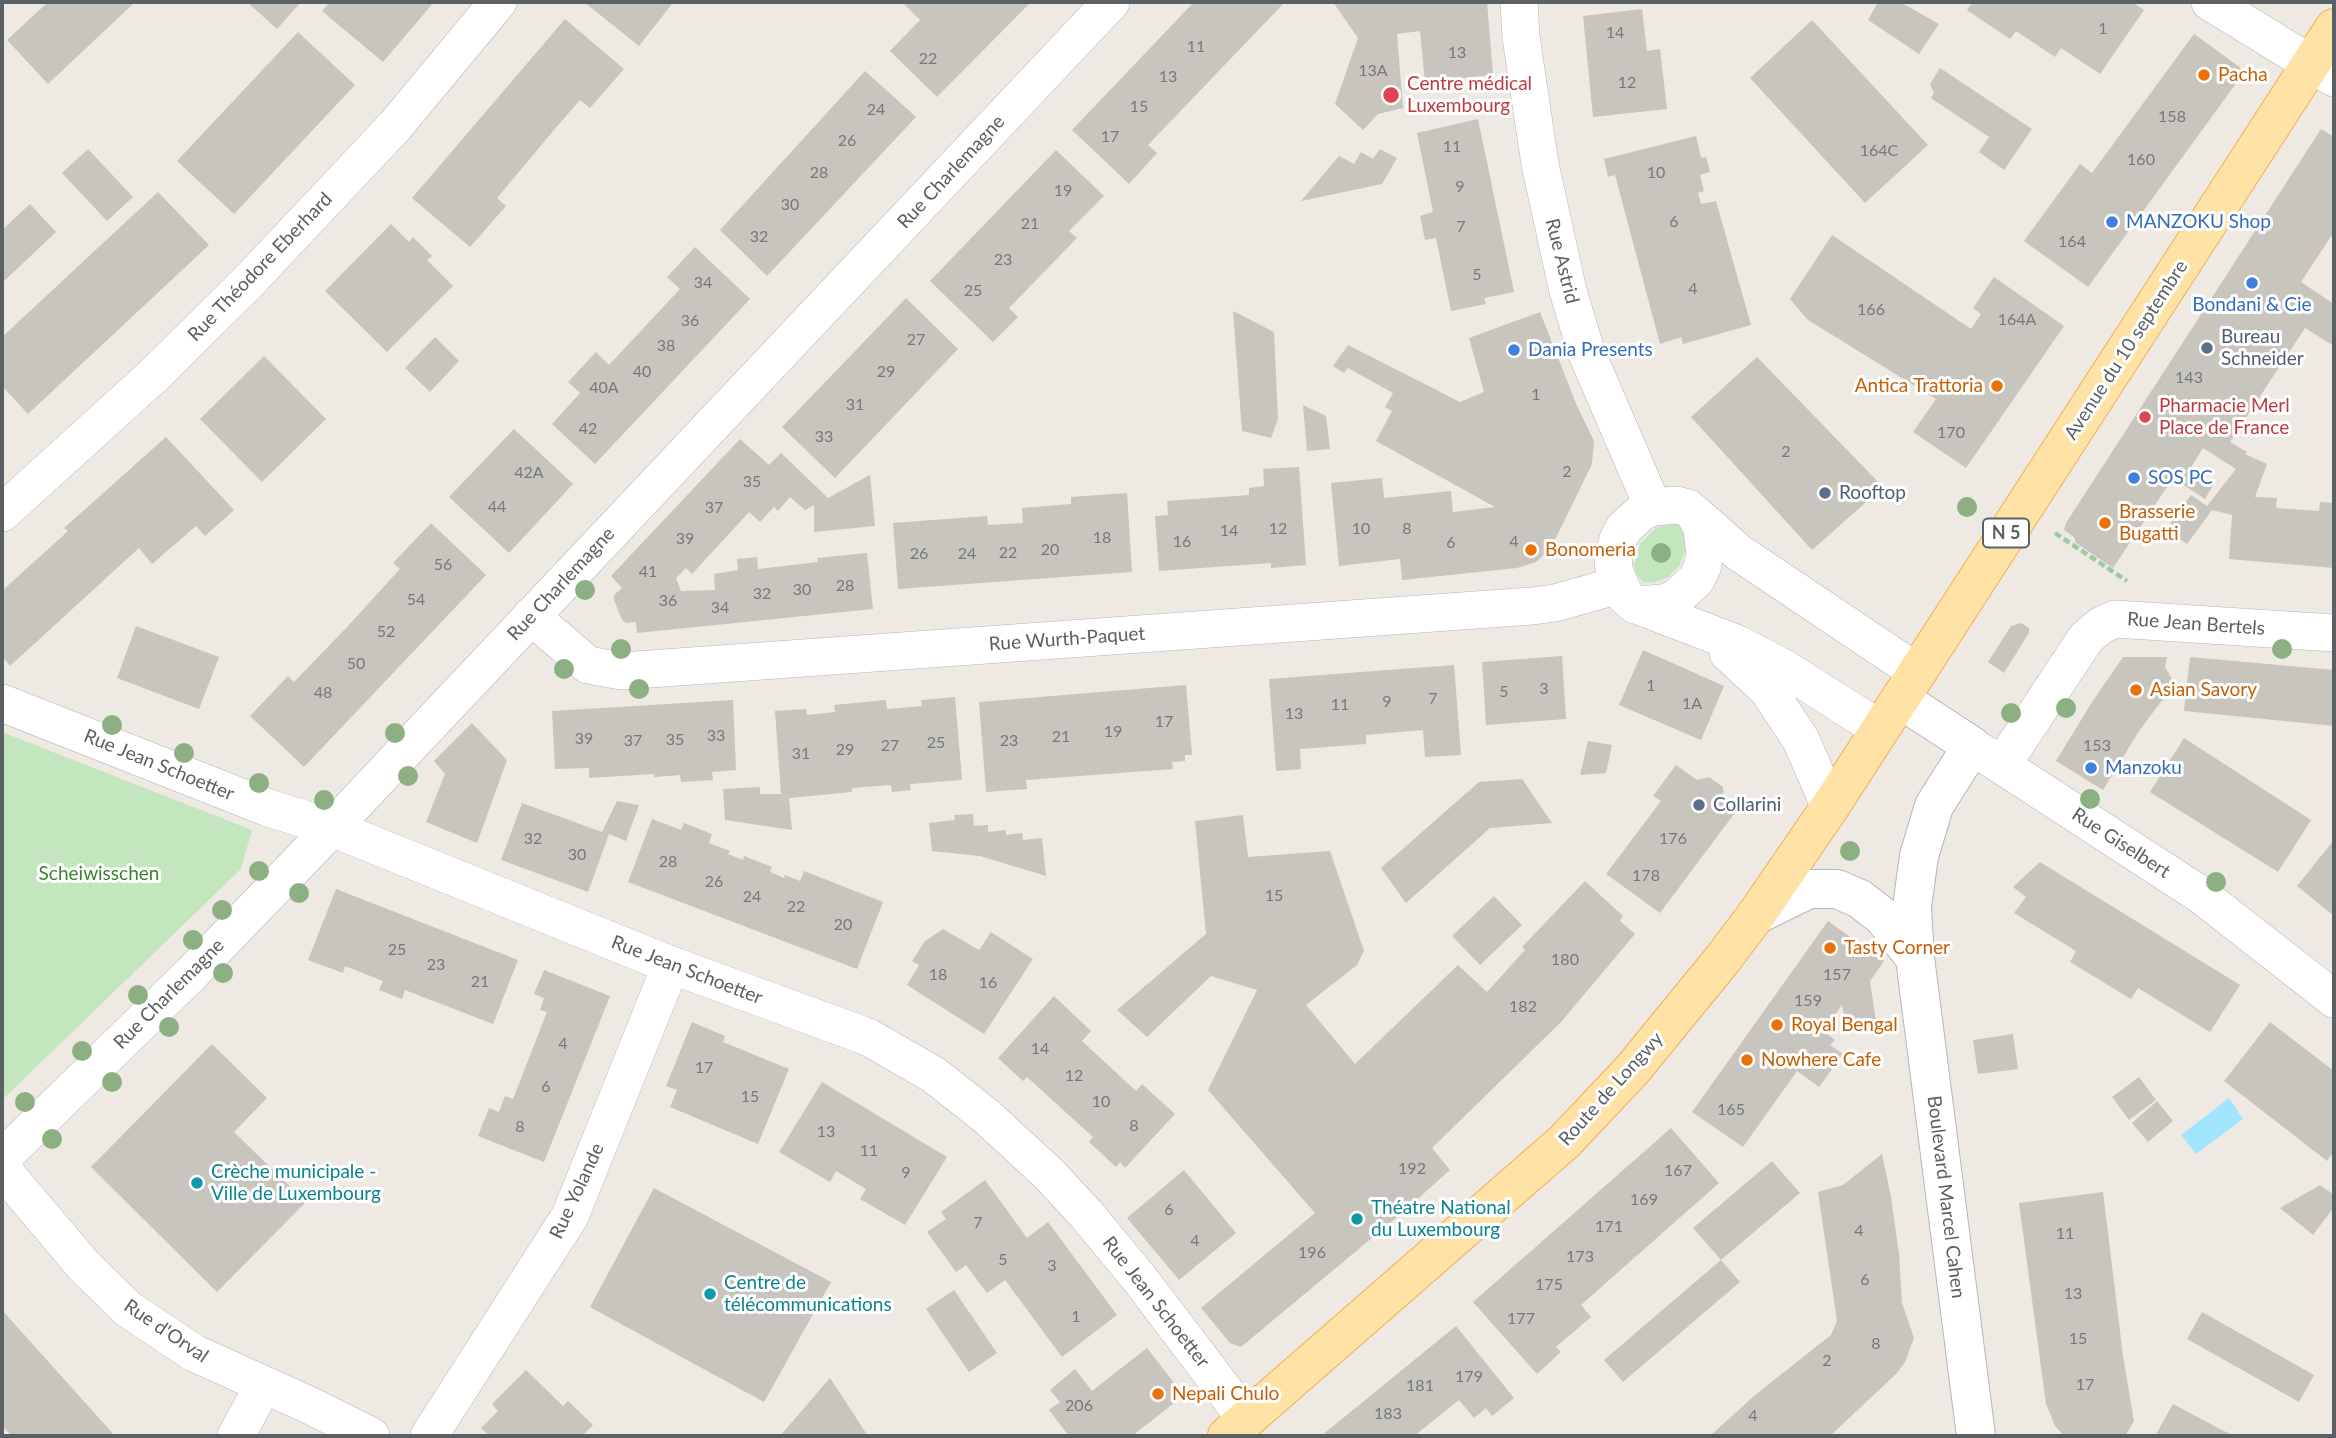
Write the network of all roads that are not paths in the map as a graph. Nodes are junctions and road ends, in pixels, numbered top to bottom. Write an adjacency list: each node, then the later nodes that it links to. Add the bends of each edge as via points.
1 (498, 2): 8 (street, Rue Théodore Eberhard, via 395,126 248,282)
2 (1111, 2): 10 (street, Rue Charlemagne)
3 (1519, 2): 7 (street, Rue Astrid, via 1540,164 1587,354)
4 (2210, 2): 6 (street)
5 (2334, 28): 6 (main road, Avenue du 10 septembre / N 5)
6 (2323, 70): 13 (main road, Avenue du 10 septembre / N 5)
7 (1671, 507): 9 (street, via 1633,519 1618,539 1614,562); 9 (street, Rue Wurth-Paquet, via 1696,516 1705,541 1696,580 1664,603); 13 (street, Rue Astrid, via 1738,552)
8 (2, 513)
9 (1627, 595): 10 (street, Rue Wurth-Paquet, via 1532,606 622,671 588,665); 11 (street)
10 (531, 616): 17 (street, Rue Charlemagne)
11 (1684, 622): 13 (street, via 1782,667); 16 (street, via 1768,690 1801,740)
12 (2334, 633): 15 (street, Rue Jean Bertels, via 2115,619 2086,638 2050,692)
13 (1899, 700): 15 (street, Rue Giselbert); 16 (main road, Route de Longwy / N 5)
14 (2, 703): 17 (street, Rue Jean Schoetter, via 266,807)
15 (1987, 755): 19 (street, Boulevard Marcel Cahen, via 1934,806 1919,856 1912,907); 21 (street, Rue Giselbert, via 2201,895)
16 (1829, 807): 18 (main road, Route de Longwy / N 5)
17 (332, 828): 20 (street, Rue Jean Schoetter); 22 (street, Rue Charlemagne, via 191,974)
18 (1756, 915): 19 (street, via 1809,888 1837,889 1883,916); 25 (main road, Route de Longwy / N 5, via 1632,1070 1564,1142)
19 (1915, 958): 29 (street, Boulevard Marcel Cahen)
20 (671, 965): 25 (street, Rue Jean Schoetter, via 868,1037 934,1075 986,1115 1049,1174 1139,1278); 28 (street, Rue Yolande, via 570,1216)
21 (2334, 999)
22 (2, 1157)
23 (2, 1169): 24 (street, Rue d'Orval, via 84,1266 128,1309 194,1353)
24 (262, 1386): 26 (street); 27 (street, Rue d'Orval)
25 (1237, 1428)
26 (236, 1436)
27 (371, 1436)
28 (429, 1436)
29 (1976, 1436)

